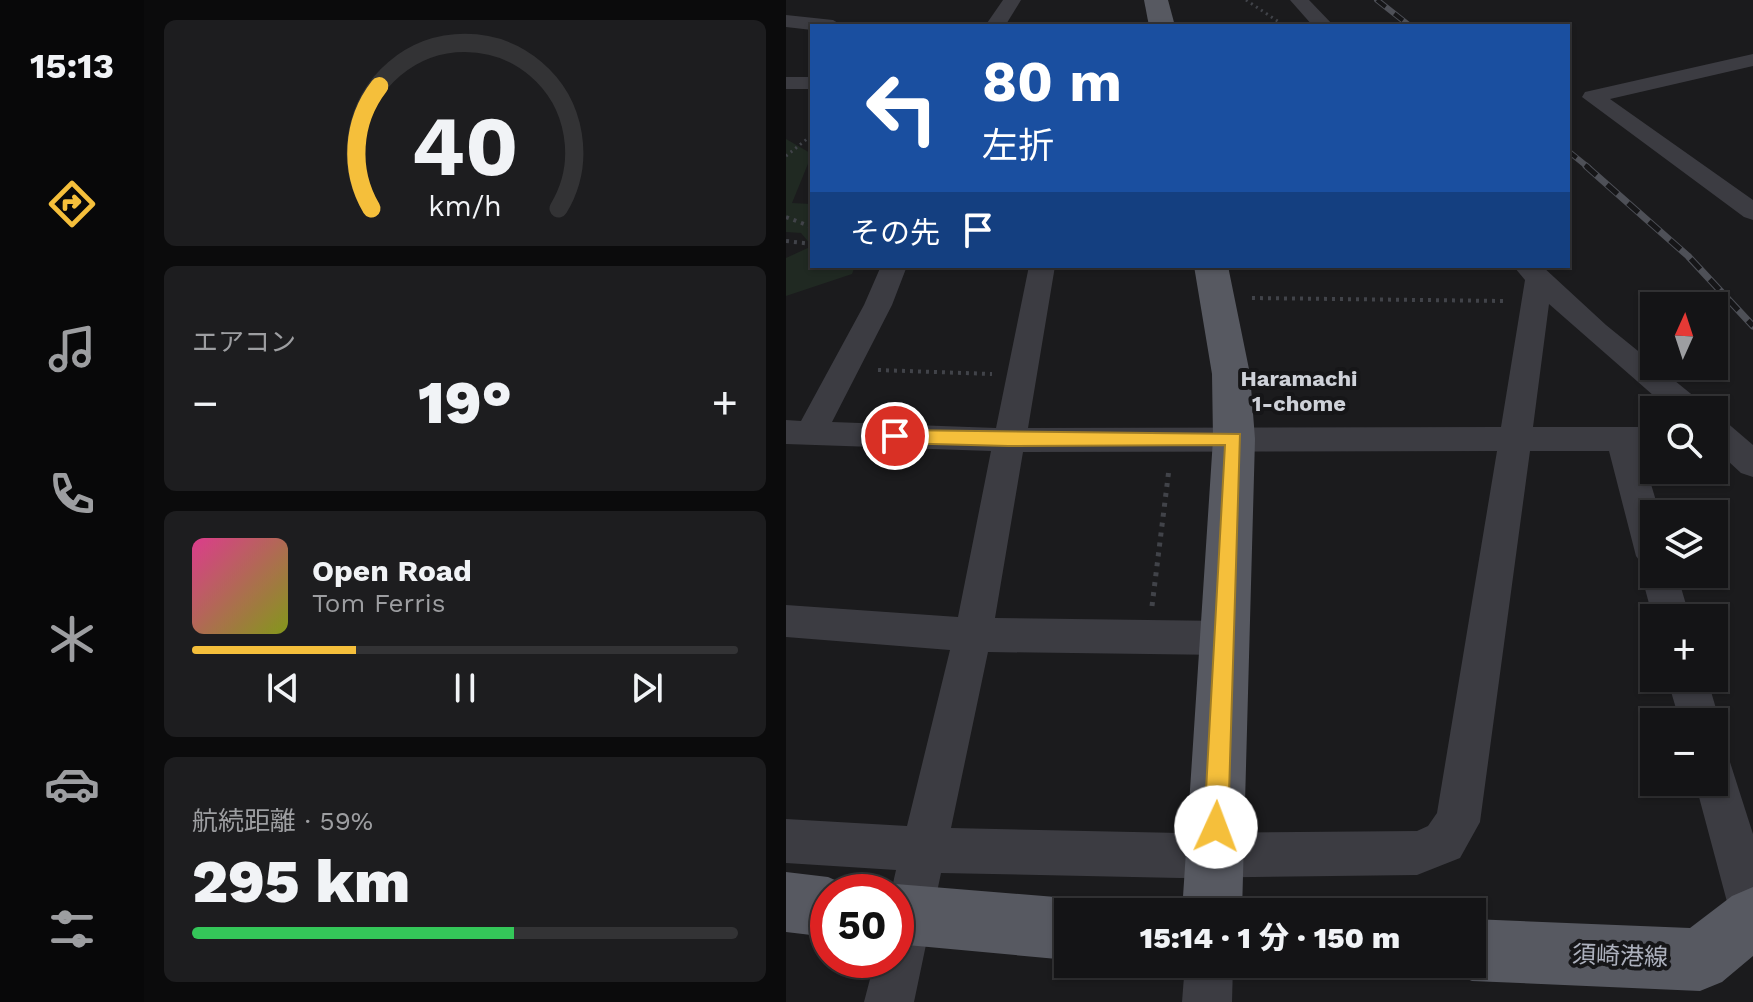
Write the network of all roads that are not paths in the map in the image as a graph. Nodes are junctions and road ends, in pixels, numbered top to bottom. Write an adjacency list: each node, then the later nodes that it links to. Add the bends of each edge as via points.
1 (1012, 0): 6 (street)
2 (1156, 0): 7 (main road)
3 (1299, 0): 8 (street)
4 (786, 21): 5 (street)
5 (814, 24)
6 (996, 24)
7 (1162, 24)
8 (1322, 24)
9 (1753, 60): 12 (street, via 1593,97)
10 (786, 83): 11 (street)
11 (810, 83)
12 (1753, 212)
13 (893, 268): 18 (street, via 845,369)
14 (1042, 268): 21 (street)
15 (1215, 283): 19 (main road, via 1231,374)
16 (1535, 283): 17 (street); 22 (street)
17 (1673, 396)
18 (798, 433): 21 (street)
19 (1234, 439): 21 (street); 22 (street); 28 (main road)
20 (1638, 439): 22 (street); 25 (street)
21 (1008, 440): 27 (street)
22 (1513, 440): 32 (street, via 1458,822 1444,842 1417,853)
23 (1728, 443): 24 (street)
24 (1753, 464)
25 (1646, 500)
26 (786, 621): 27 (street)
27 (973, 635): 28 (street); 31 (street)
28 (1224, 638): 32 (main road)
29 (1720, 796): 38 (street)
30 (786, 841): 31 (street)
31 (926, 849): 32 (street); 33 (street)
32 (1215, 858): 34 (main road)
33 (914, 884)
34 (1213, 898)
35 (786, 902): 36 (main road)
36 (810, 905)
37 (914, 915): 39 (main road)
38 (1753, 915): 40 (main road, 須崎港線, via 1700,960)
39 (1054, 928)
40 (1486, 951)
41 (893, 978): 43 (street)
42 (1208, 978): 44 (street)
43 (889, 1002)
44 (1207, 1002)

